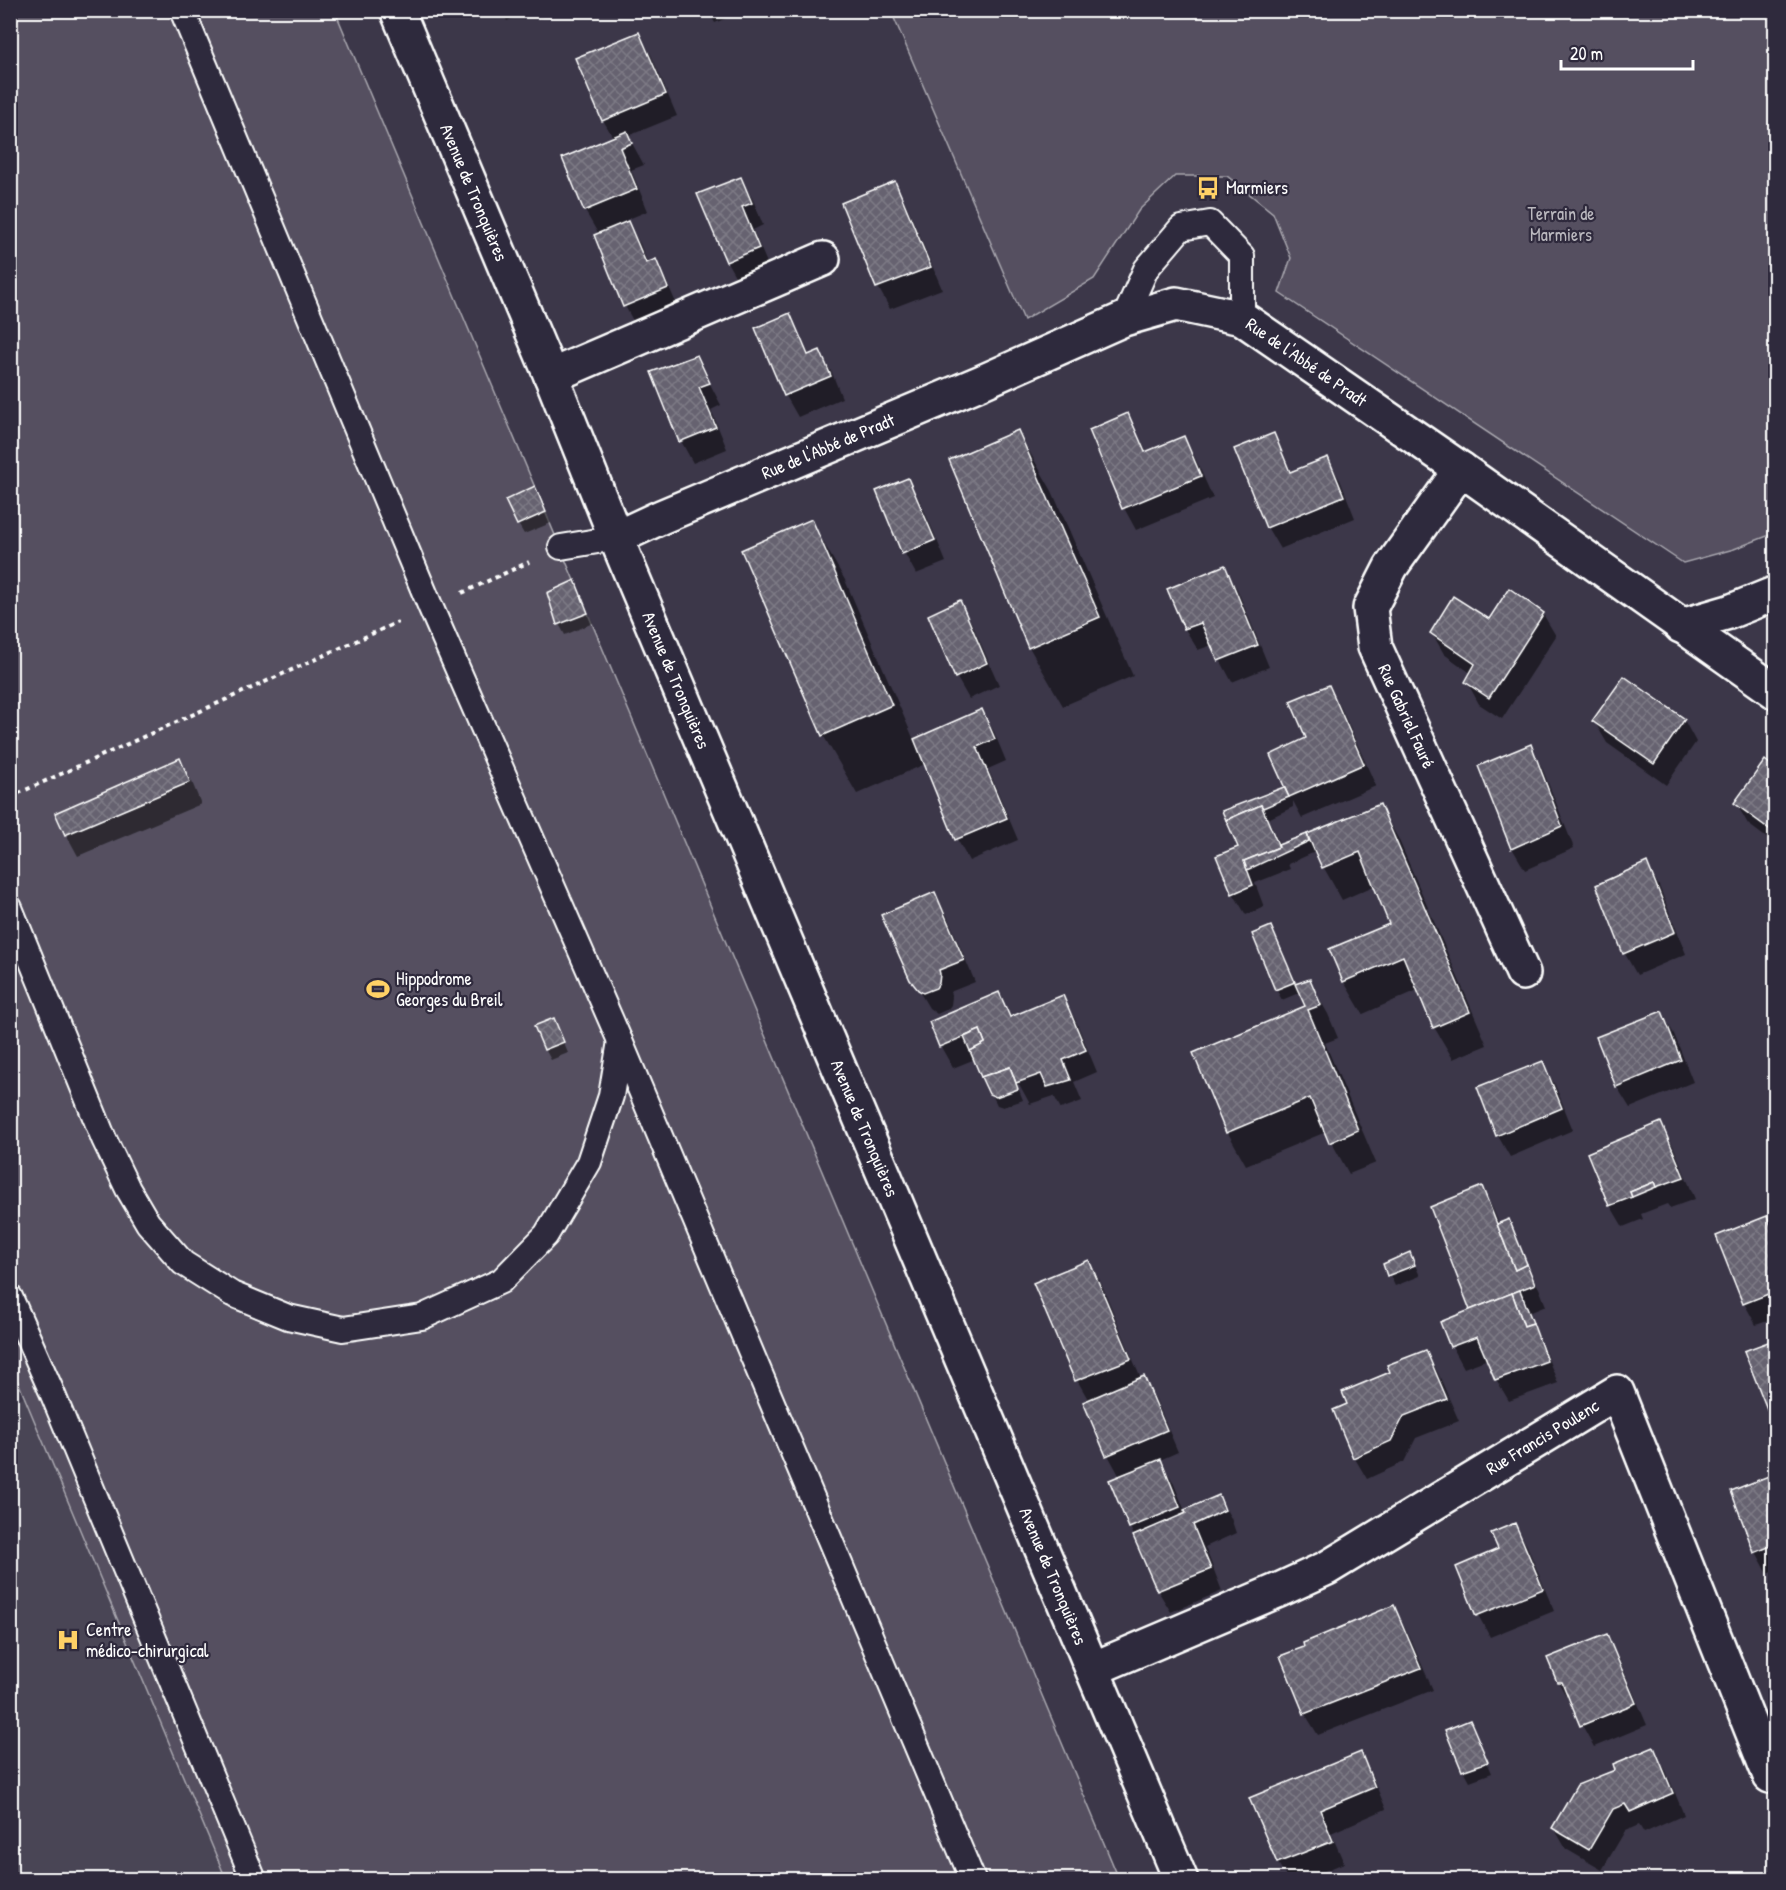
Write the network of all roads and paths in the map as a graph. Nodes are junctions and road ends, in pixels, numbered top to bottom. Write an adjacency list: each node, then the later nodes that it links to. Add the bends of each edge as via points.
1 (182, 10): 11 (lane)
2 (397, 10): 6 (street, Avenue de Tronquières)
3 (823, 260): 6 (street)
4 (1242, 318): 5 (street, Rue de l'Abbé de Pradt, via 1176,304); 5 (lane, via 1242,256 1210,223 1181,228 1146,269); 7 (street, Rue de l'Abbé de Pradt)
5 (1124, 319): 8 (street, Rue de l'Abbé de Pradt)
6 (551, 375): 8 (street, Avenue de Tronquières)
7 (1461, 469): 12 (street, Rue de l'Abbé de Pradt); 16 (street, Rue Gabriel Fauré, via 1391,567 1370,608 1375,647)
8 (616, 538): 9 (lane); 19 (street, Avenue de Tronquières)
9 (561, 548): 11 (path)
10 (1776, 593): 12 (street)
11 (431, 608): 14 (path); 17 (lane)
12 (1681, 626): 13 (street, Rue de l'Abbé de Pradt)
13 (1776, 692)
14 (10, 797)
15 (10, 908): 17 (lane, via 104,1139 148,1223 183,1263 232,1294 288,1317 343,1329 422,1317 501,1281 546,1235 589,1162 611,1096)
16 (1523, 973)
17 (620, 1041): 22 (lane)
18 (10, 1297): 21 (lane)
19 (1093, 1669): 20 (street, Rue Francis Poulenc, via 1327,1568 1617,1392 1770,1776); 23 (street, Avenue de Tronquières)
20 (1776, 1774)
21 (255, 1880)
22 (973, 1880)
23 (1181, 1880)

